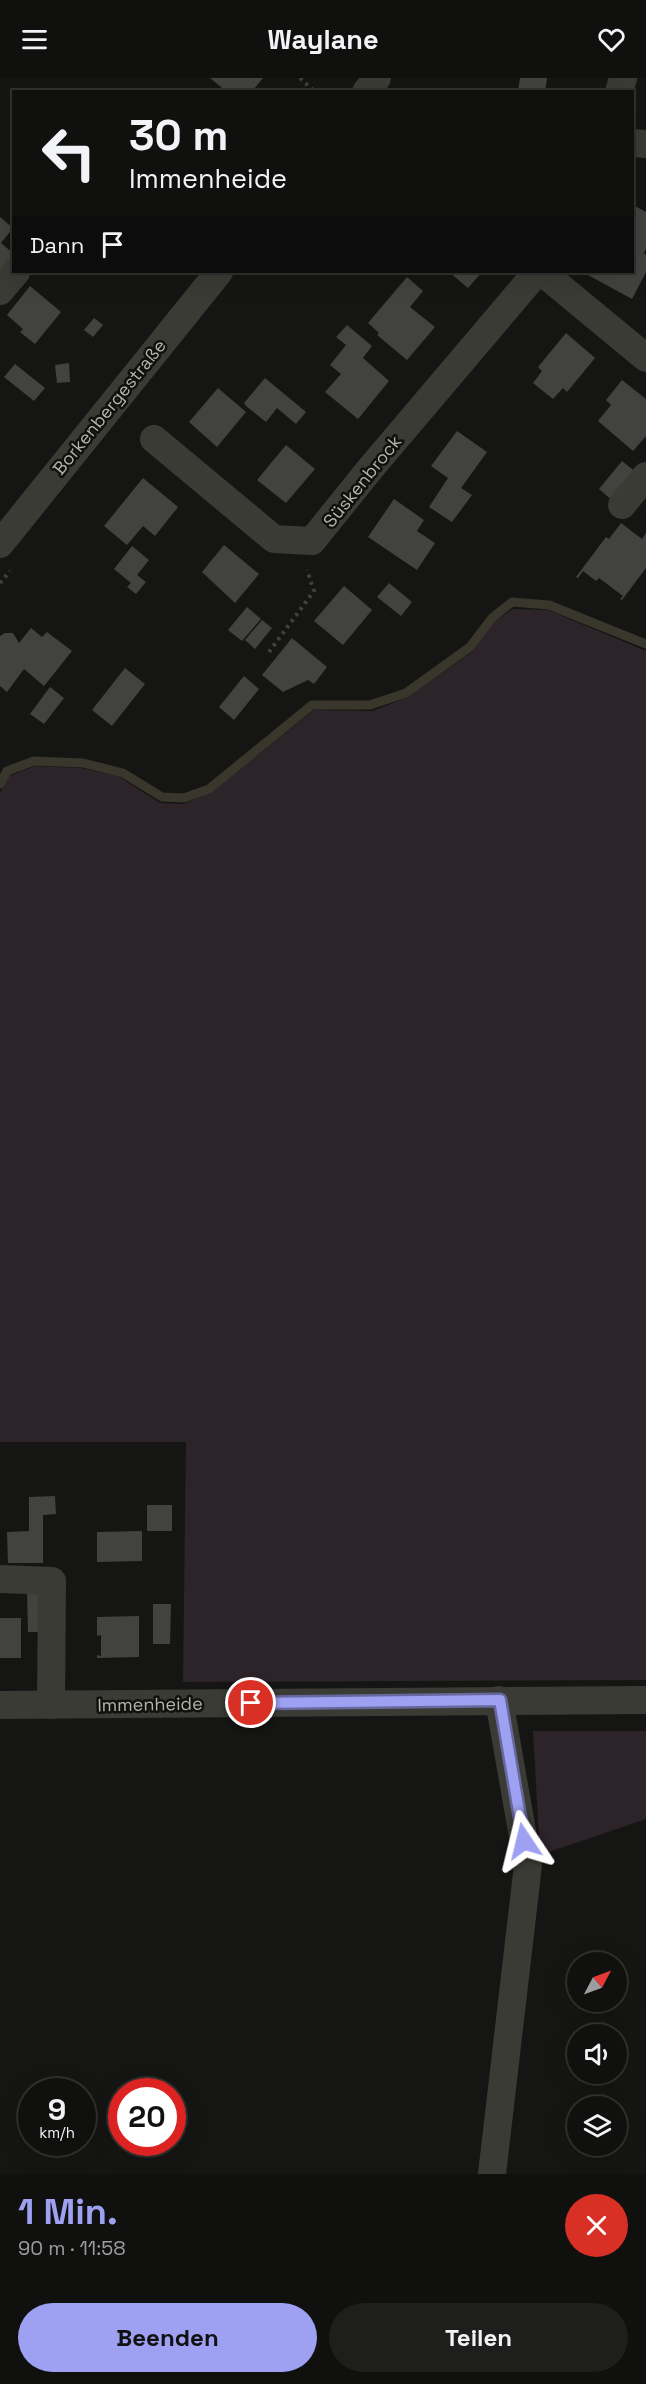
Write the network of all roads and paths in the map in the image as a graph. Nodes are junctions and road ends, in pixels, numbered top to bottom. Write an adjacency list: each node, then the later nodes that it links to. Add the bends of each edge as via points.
1 (300, 78): 3 (path)
2 (377, 78): 4 (street)
3 (313, 90)
4 (368, 90)
5 (15, 273): 9 (street)
6 (218, 273): 15 (street, Borkenbergestraße)
7 (536, 273): 14 (street, Süskenbrock, via 312,542)
8 (543, 273): 10 (street)
9 (0, 291)
10 (646, 358)
11 (154, 439): 14 (street, via 274,539)
12 (646, 476): 13 (street)
13 (622, 506)
14 (298, 541): 16 (path, via 314,591)
15 (0, 544)
16 (269, 652)
17 (1, 1579): 21 (street, via 52,1581)
18 (500, 1700): 19 (street, Immenheide); 21 (street, Immenheide); 22 (street, via 528,1865)
19 (646, 1700)
20 (0, 1705): 21 (street, Immenheide)
21 (51, 1705)
22 (492, 2174)

